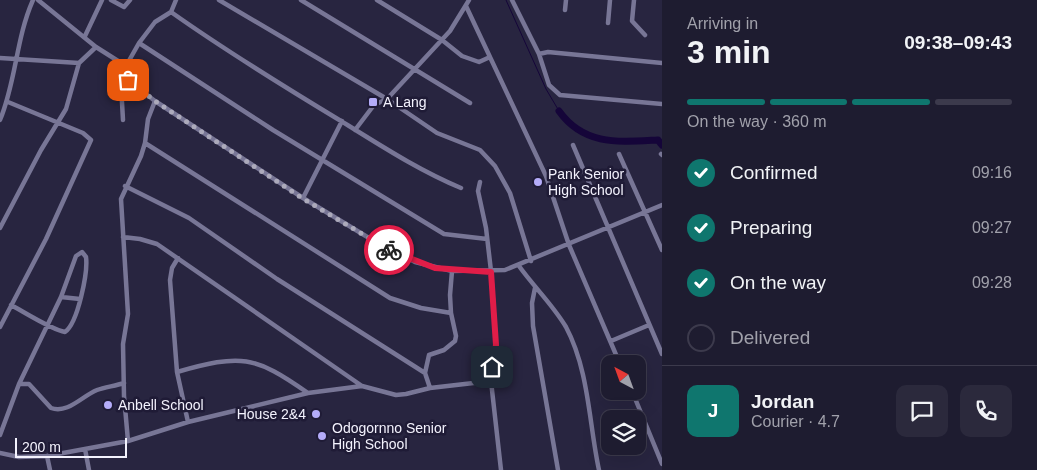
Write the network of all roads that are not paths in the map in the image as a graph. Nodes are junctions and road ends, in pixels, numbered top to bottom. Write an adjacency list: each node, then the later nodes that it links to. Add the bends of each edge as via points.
1 (33, 0): 27 (street)
2 (38, 0): 20 (street)
3 (102, 0): 20 (street)
4 (111, 0): 5 (street, via 124,7)
5 (130, 0)
6 (176, 0): 17 (street)
7 (219, 0): 33 (street)
8 (300, 0): 31 (street)
9 (377, 0): 21 (street)
10 (460, 0): 15 (street)
11 (512, 0): 24 (street)
12 (566, 0): 16 (street)
13 (610, 0): 18 (street)
14 (634, 0): 19 (street, via 632,21)
15 (467, 3): 21 (street, via 458,22); 25 (street)
16 (565, 10)
17 (170, 12): 22 (street, via 155,22); 40 (street, via 227,52)
18 (608, 23)
19 (645, 35)
20 (85, 36): 23 (street)
21 (442, 40): 25 (street, via 472,60 484,61); 31 (street)
22 (139, 43): 30 (street); 46 (street)
23 (96, 47): 28 (street); 30 (street)
24 (539, 54): 29 (street, via 548,52); 37 (street, via 549,85 560,95)
25 (490, 57): 57 (street, via 546,176)
26 (0, 58): 27 (street)
27 (17, 59): 28 (street); 35 (street)
28 (79, 63): 41 (street, via 66,109)
29 (662, 63)
30 (126, 66): 32 (street)
31 (415, 71): 33 (street); 36 (street)
32 (125, 74): 34 (street, via 133,85); 39 (street, via 121,85)
33 (386, 99): 42 (street, via 374,106); 60 (street, via 437,133 473,147 489,159 510,193)
34 (155, 101): 43 (street, via 148,119); 50 (street)
35 (8, 102): 38 (street); 41 (street)
36 (470, 103)
37 (662, 104)
38 (0, 120)
39 (122, 120)
40 (342, 121): 42 (street); 46 (street)
41 (56, 124): 53 (street); 67 (street, via 88,136 90,145)
42 (356, 130): 49 (street)
43 (146, 142): 48 (street); 68 (street, via 390,298)
44 (573, 145): 54 (street)
45 (619, 154): 52 (street)
46 (322, 160): 50 (street); 56 (street, via 444,234)
47 (480, 182): 56 (street, via 478,192)
48 (125, 186): 55 (street, via 120,206); 76 (street, via 189,218 277,279)
49 (461, 188)
50 (302, 198): 62 (street, via 395,253)
51 (662, 205): 52 (street)
52 (645, 212): 54 (street); 58 (street)
53 (0, 228)
54 (608, 228): 57 (street); 70 (street)
55 (123, 237): 59 (street, via 157,244); 78 (street, via 128,314 123,344)
56 (487, 238): 63 (street)
57 (569, 245): 60 (street); 72 (street)
58 (662, 250)
59 (178, 258): 75 (street, via 170,280); 80 (street)
60 (532, 261): 61 (street)
61 (519, 266): 63 (street); 64 (street)
62 (452, 271): 63 (street); 68 (street)
63 (491, 272): 77 (street, via 496,345)
64 (535, 288): 94 (street, via 532,321); 95 (street, via 557,312 574,346)
65 (61, 297): 66 (street); 66 (street, via 76,256 82,252 86,262); 69 (street)
66 (80, 299): 69 (street, via 69,329 61,332)
67 (11, 305): 69 (street); 71 (street)
68 (451, 313): 76 (street, via 455,341 444,350 429,355)
69 (48, 324): 79 (street)
70 (649, 325): 72 (street); 73 (street)
71 (0, 327)
72 (611, 342): 74 (street)
73 (662, 354)
74 (616, 355)
75 (177, 372): 82 (street, via 223,360 250,360 272,369); 84 (street)
76 (425, 372): 81 (street)
77 (491, 380): 81 (street); 93 (street)
78 (124, 383): 79 (street, via 97,390 64,409 54,410 29,384); 86 (street)
79 (19, 384): 85 (street)
80 (362, 386): 81 (street, via 396,394); 82 (street)
81 (430, 388)
82 (308, 393): 84 (street)
83 (636, 400): 90 (street)
84 (188, 422): 86 (street)
85 (0, 435)
86 (128, 441): 87 (street)
87 (85, 449): 89 (street); 92 (street)
88 (0, 453): 89 (street, via 19,457)
89 (47, 456): 91 (street)
90 (662, 464)
91 (50, 470)
92 (89, 470)
93 (501, 470)
94 (558, 470)
95 (599, 470)

